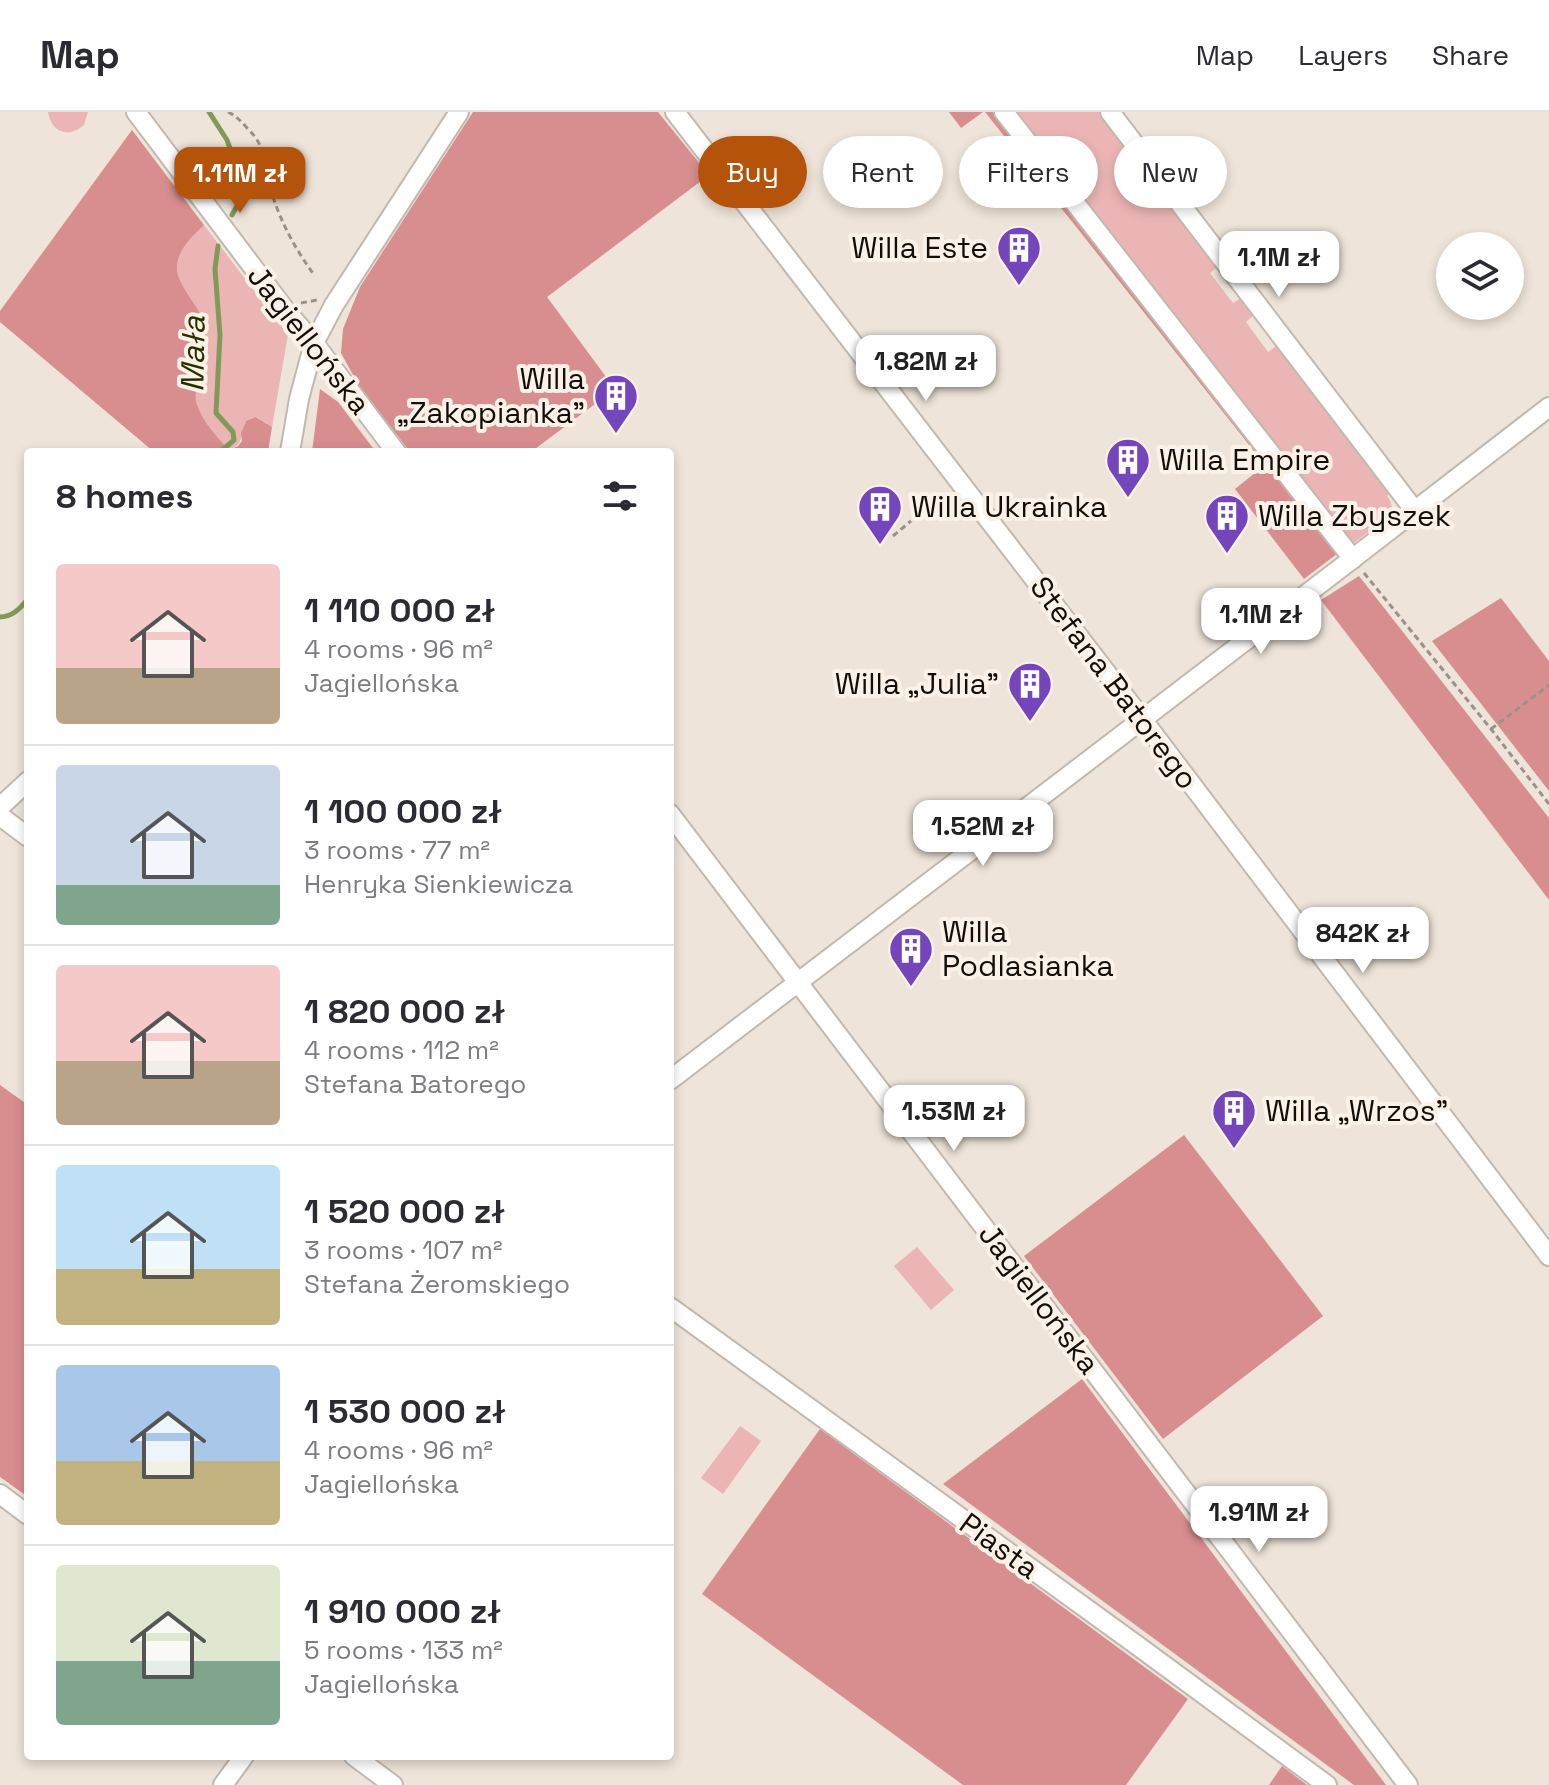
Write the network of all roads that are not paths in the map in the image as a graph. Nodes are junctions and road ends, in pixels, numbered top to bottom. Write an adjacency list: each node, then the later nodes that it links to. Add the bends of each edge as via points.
1 (136, 112): 6 (street, Jagiellońska)
2 (459, 112): 6 (street)
3 (675, 112): 12 (street, Stefana Batorego)
4 (1004, 112): 11 (street)
5 (1110, 112): 10 (street)
6 (314, 343): 8 (street); 9 (street, Jagiellońska)
7 (1549, 407): 10 (street)
8 (291, 448)
9 (393, 448)
10 (1415, 511): 11 (street)
11 (1346, 564): 12 (street)
12 (1142, 719): 18 (street); 20 (street, Stefana Batorego)
13 (24, 785): 14 (street)
14 (0, 807)
15 (0, 816): 17 (street)
16 (674, 819): 18 (street, Jagiellońska)
17 (24, 834)
18 (798, 983): 19 (street); 29 (street, Jagiellońska)
19 (674, 1077)
20 (1549, 1256)
21 (674, 1310): 28 (street, Piasta)
22 (0, 1494): 23 (street)
23 (24, 1512)
24 (241, 1760): 26 (street)
25 (359, 1760): 27 (street)
26 (223, 1785)
27 (393, 1785)
28 (1327, 1785)
29 (1408, 1785)

